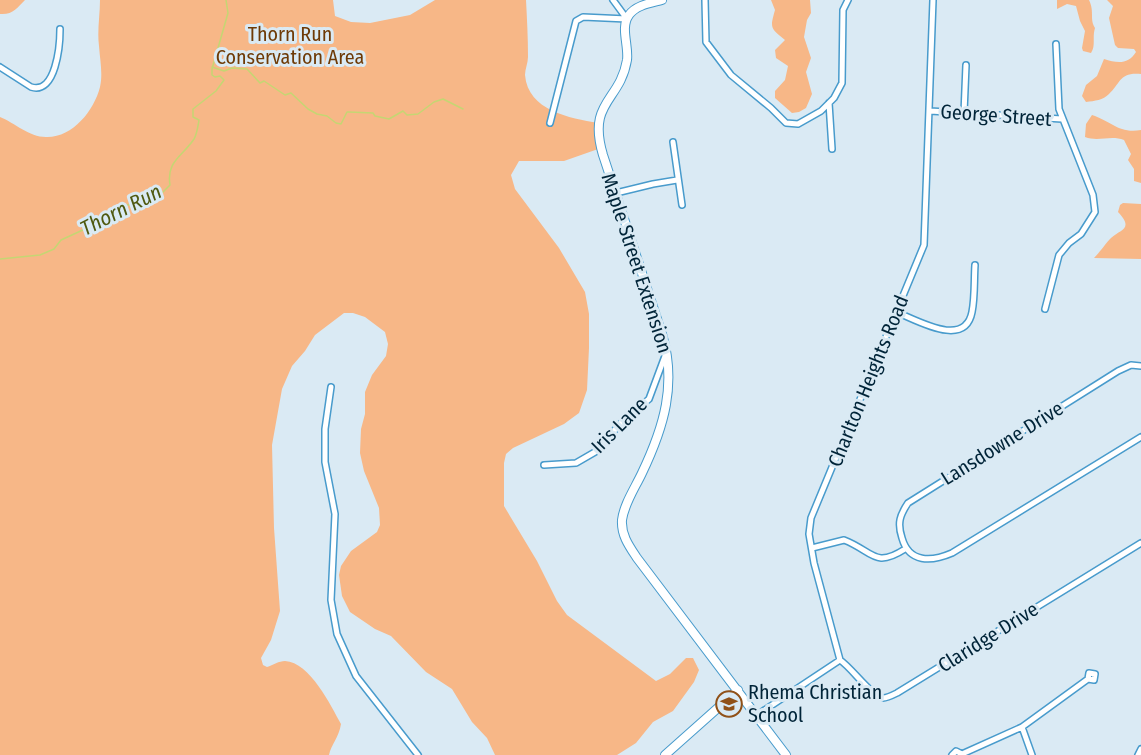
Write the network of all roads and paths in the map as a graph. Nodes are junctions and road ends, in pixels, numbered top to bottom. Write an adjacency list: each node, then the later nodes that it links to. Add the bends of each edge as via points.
1 (613, 0): 6 (street)
2 (662, 0): 6 (street, via 638,8)
3 (705, 0): 11 (street, via 706,42 731,75 786,123 798,124)
4 (848, 0): 11 (street, via 843,10 842,83)
5 (933, 0): 12 (street, Charlton Heights Road)
6 (627, 19): 15 (street, via 583,17 576,21); 19 (street, Maple Street Extension, via 626,64 602,110 598,130)
7 (60, 29): 10 (street, via 57,60 43,87 31,87)
8 (1056, 44): 14 (street)
9 (966, 65): 13 (street)
10 (0, 67)
11 (829, 103): 17 (street)
12 (930, 111): 13 (street, George Street); 23 (street, Charlton Heights Road, via 924,245)
13 (964, 113): 14 (street, George Street)
14 (1062, 119): 22 (street, via 1093,195 1095,212 1081,234 1059,255)
15 (550, 123)
16 (673, 142): 18 (street)
17 (832, 149)
18 (678, 180): 19 (street); 20 (street)
19 (616, 193): 24 (street, Maple Street Extension)
20 (682, 205)
21 (975, 265): 23 (street, via 972,311 964,328 944,331)
22 (1045, 309)
23 (896, 312): 30 (street, Charlton Heights Road, via 811,518)
24 (667, 351): 28 (street, Iris Lane, via 649,399 596,452 576,463); 34 (street, Maple Street Extension, via 670,372 663,418 626,505 622,529 637,558)
25 (1141, 366): 31 (street, Lansdowne Drive, via 1131,365 1118,371 908,503 900,514 898,527)
26 (331, 387): 38 (street, via 325,462 335,514 331,600 337,634 356,676)
27 (1141, 437): 31 (street, via 952,553 930,559)
28 (544, 465)
29 (1141, 543): 32 (street, Claridge Drive, via 897,693 884,698 874,695)
30 (812, 548): 31 (street, via 844,540 882,559); 32 (street, Charlton Heights Road)
31 (905, 549)
32 (840, 660): 35 (street)
33 (1088, 679): 36 (street)
34 (738, 690): 35 (street, Maple Street Extension); 39 (street)
35 (757, 715): 40 (street, Maple Street Extension)
36 (1022, 727): 42 (street); 43 (street)
37 (1141, 749): 44 (street)
38 (418, 755)
39 (665, 755)
40 (786, 755)
41 (952, 755): 42 (street, via 958,751)
42 (962, 755)
43 (1032, 755)
44 (1138, 755)

